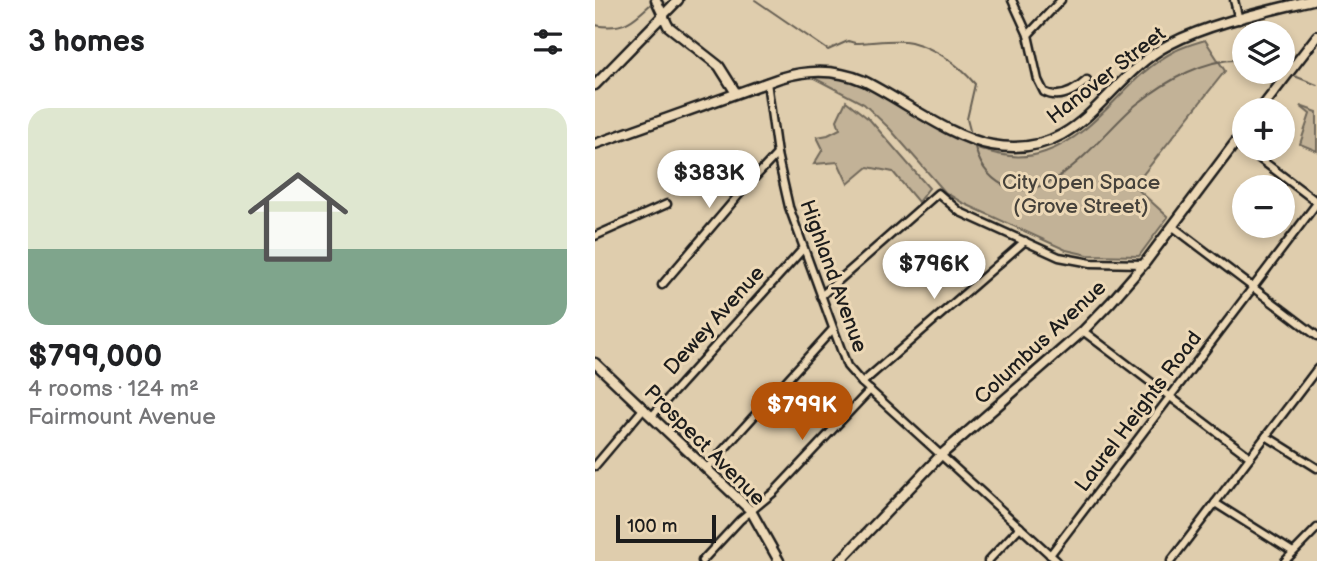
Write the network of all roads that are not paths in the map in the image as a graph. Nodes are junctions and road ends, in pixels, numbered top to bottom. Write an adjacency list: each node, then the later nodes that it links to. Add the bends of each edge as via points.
1 (1012, 0): 9 (street)
2 (1061, 0): 9 (street)
3 (1234, 0): 8 (street)
4 (1312, 0): 8 (street, Hanover Street)
5 (675, 2): 7 (street)
6 (657, 3): 7 (street)
7 (662, 16): 13 (street); 14 (street, via 719,66)
8 (1239, 20): 12 (street, Hanover Street, via 1167,46 1081,122 1058,137 1020,147 965,137 878,88 837,72 808,71)
9 (1028, 35): 11 (street, via 1044,92 1063,94)
10 (1317, 36): 15 (street)
11 (1087, 80)
12 (767, 82): 14 (street, Hanover Street); 18 (street, Highland Avenue)
13 (595, 85)
14 (736, 93): 16 (street, Hanover Street)
15 (1269, 98)
16 (595, 144)
17 (1232, 148): 22 (street, Columbus Avenue)
18 (777, 154): 25 (street, Highland Avenue); 27 (street)
19 (1262, 161): 20 (street)
20 (1317, 203): 28 (street, Laurel Heights Road)
21 (667, 204): 23 (street)
22 (1172, 226): 26 (street, Columbus Avenue); 28 (street)
23 (595, 236)
24 (1025, 241): 26 (street, via 1075,261); 29 (street, via 960,212 938,193); 35 (street)
25 (803, 249): 29 (street, Highland Avenue); 39 (street, Dewey Avenue)
26 (1144, 264): 31 (street, Columbus Avenue)
27 (662, 285)
28 (1253, 288): 32 (street); 37 (street, Laurel Heights Road)
29 (821, 296): 30 (street, Highland Avenue)
30 (833, 329): 35 (street, Highland Avenue, via 847,366); 44 (street)
31 (1083, 331): 37 (street); 41 (street, Columbus Avenue)
32 (1317, 336)
33 (595, 363): 38 (street, Prospect Avenue)
34 (1317, 369): 40 (street)
35 (862, 383): 36 (street, Highland Avenue)
36 (870, 390): 41 (street, Highland Avenue); 47 (street)
37 (1170, 397): 42 (street); 51 (street, Laurel Heights Road)
38 (644, 408): 39 (street, Prospect Avenue); 43 (street)
39 (652, 416): 44 (street, Prospect Avenue)
40 (1266, 436): 42 (street); 45 (street)
41 (941, 455): 48 (street, Highland Avenue); 54 (street, Columbus Avenue)
42 (1250, 457): 46 (street)
43 (595, 466)
44 (707, 468): 47 (street, Prospect Avenue)
45 (1317, 468)
46 (1215, 503): 50 (street); 57 (street)
47 (751, 511): 52 (street); 53 (street, Prospect Avenue)
48 (1020, 527): 51 (street, Highland Avenue); 55 (street)
49 (1317, 528): 50 (street)
50 (1293, 552): 58 (street)
51 (1050, 555): 56 (street, Highland Avenue)
52 (702, 561)
53 (779, 561)
54 (840, 561)
55 (988, 561)
56 (1057, 561)
57 (1171, 561)
58 (1285, 561)

